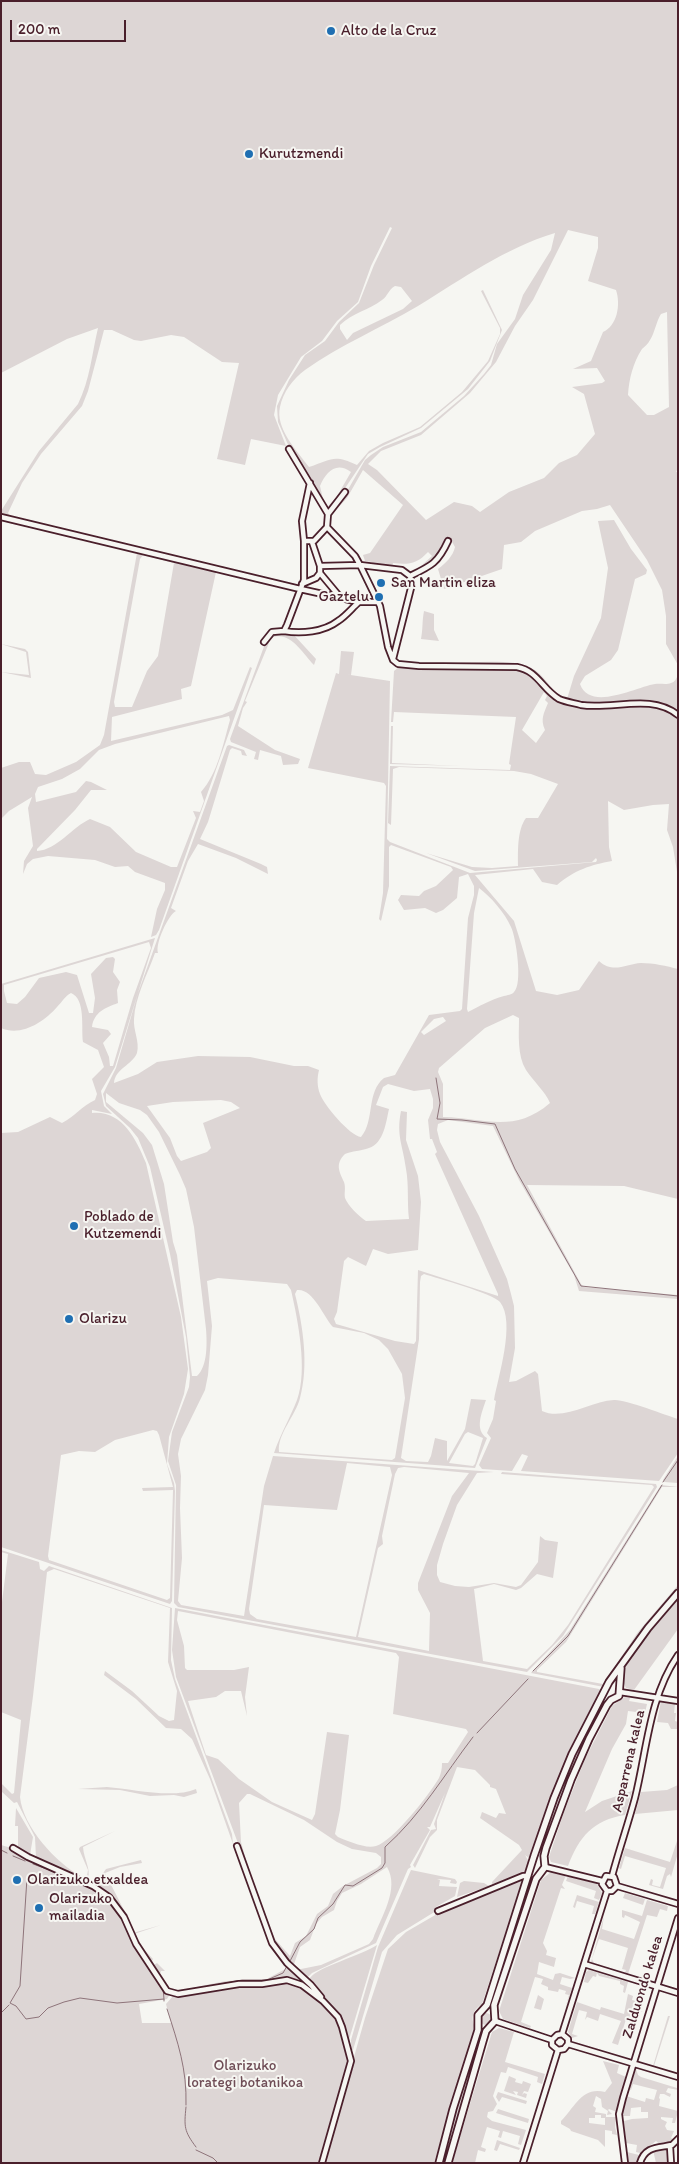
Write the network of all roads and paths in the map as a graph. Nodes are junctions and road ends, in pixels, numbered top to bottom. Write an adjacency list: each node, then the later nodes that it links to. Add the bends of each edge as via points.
1 (289, 449): 2 (street)
2 (310, 482): 4 (street); 7 (street, via 302,521)
3 (345, 492): 4 (street)
4 (328, 514): 6 (street)
5 (1, 518): 14 (street)
6 (327, 527): 9 (street); 10 (street)
7 (304, 541): 9 (street); 14 (street, via 304,580)
8 (448, 541): 13 (street, via 435,562)
9 (312, 542): 11 (street)
10 (360, 565): 11 (street); 13 (street, via 402,570); 17 (street)
11 (320, 566): 12 (street)
12 (320, 573): 14 (street); 15 (street)
13 (410, 576): 20 (street, via 412,584)
14 (301, 587): 15 (street); 18 (street)
15 (340, 597): 16 (street)
16 (359, 602): 17 (street); 18 (street, via 334,624 298,633)
17 (377, 602): 20 (street)
18 (284, 631): 19 (street, via 272,632)
19 (264, 642)
20 (393, 660): 21 (street, via 398,664 419,666 524,669 563,700 596,706 654,704 665,706)
21 (678, 715)
22 (678, 1593): 24 (main road)
23 (678, 1655): 29 (street, Asparrena kalea)
24 (621, 1666): 25 (main road); 26 (main road)
25 (609, 1682): 26 (main road); 28 (main road)
26 (618, 1685): 27 (main road)
27 (620, 1692): 29 (street); 30 (main road)
28 (602, 1694): 30 (main road); 34 (main road, via 565,1769)
29 (657, 1698): 31 (street); 39 (street, Asparrena kalea, via 634,1800)
30 (611, 1700): 35 (main road, via 571,1780)
31 (678, 1702)
32 (237, 1846): 49 (street, via 272,1943)
33 (13, 1848): 49 (street, via 93,1886 109,1897 167,1991 178,1994 287,1980 302,1985)
34 (534, 1856): 35 (main road); 37 (main road)
35 (544, 1860): 36 (main road)
36 (545, 1866): 38 (main road); 40 (street)
37 (529, 1874): 38 (main road); 44 (street); 50 (main road)
38 (538, 1874): 51 (main road)
39 (612, 1876): 40 (street, via 606,1876); 41 (street)
40 (602, 1881): 42 (street, via 602,1887)
41 (617, 1886): 42 (street); 43 (street)
42 (607, 1891): 46 (street)
43 (678, 1904)
44 (438, 1911)
45 (678, 1918): 47 (street, Zalduondo kalea)
46 (584, 1964): 47 (street); 55 (street)
47 (656, 1987): 48 (street); 59 (street, Zalduondo kalea)
48 (678, 1993)
49 (323, 2000): 63 (street, via 338,2017 351,2061)
50 (484, 2010): 51 (main road); 53 (main road, via 478,2015)
51 (493, 2013): 52 (main road)
52 (495, 2021): 54 (main road); 56 (street)
53 (478, 2023): 54 (main road); 64 (main road)
54 (490, 2027): 65 (main road, via 483,2041)
55 (562, 2034): 56 (street, via 557,2034); 57 (street, via 568,2039)
56 (552, 2040): 58 (street)
57 (568, 2044): 58 (street); 59 (street)
58 (558, 2050): 66 (street)
59 (632, 2064): 60 (street); 67 (street, Zalduondo kalea, via 619,2114)
60 (678, 2077)
61 (678, 2139): 62 (street)
62 (670, 2146): 68 (street, via 651,2149 643,2155); 69 (street)
63 (322, 2163)
64 (439, 2163)
65 (448, 2163)
66 (523, 2163)
67 (626, 2163)
68 (640, 2163)
69 (671, 2163)

